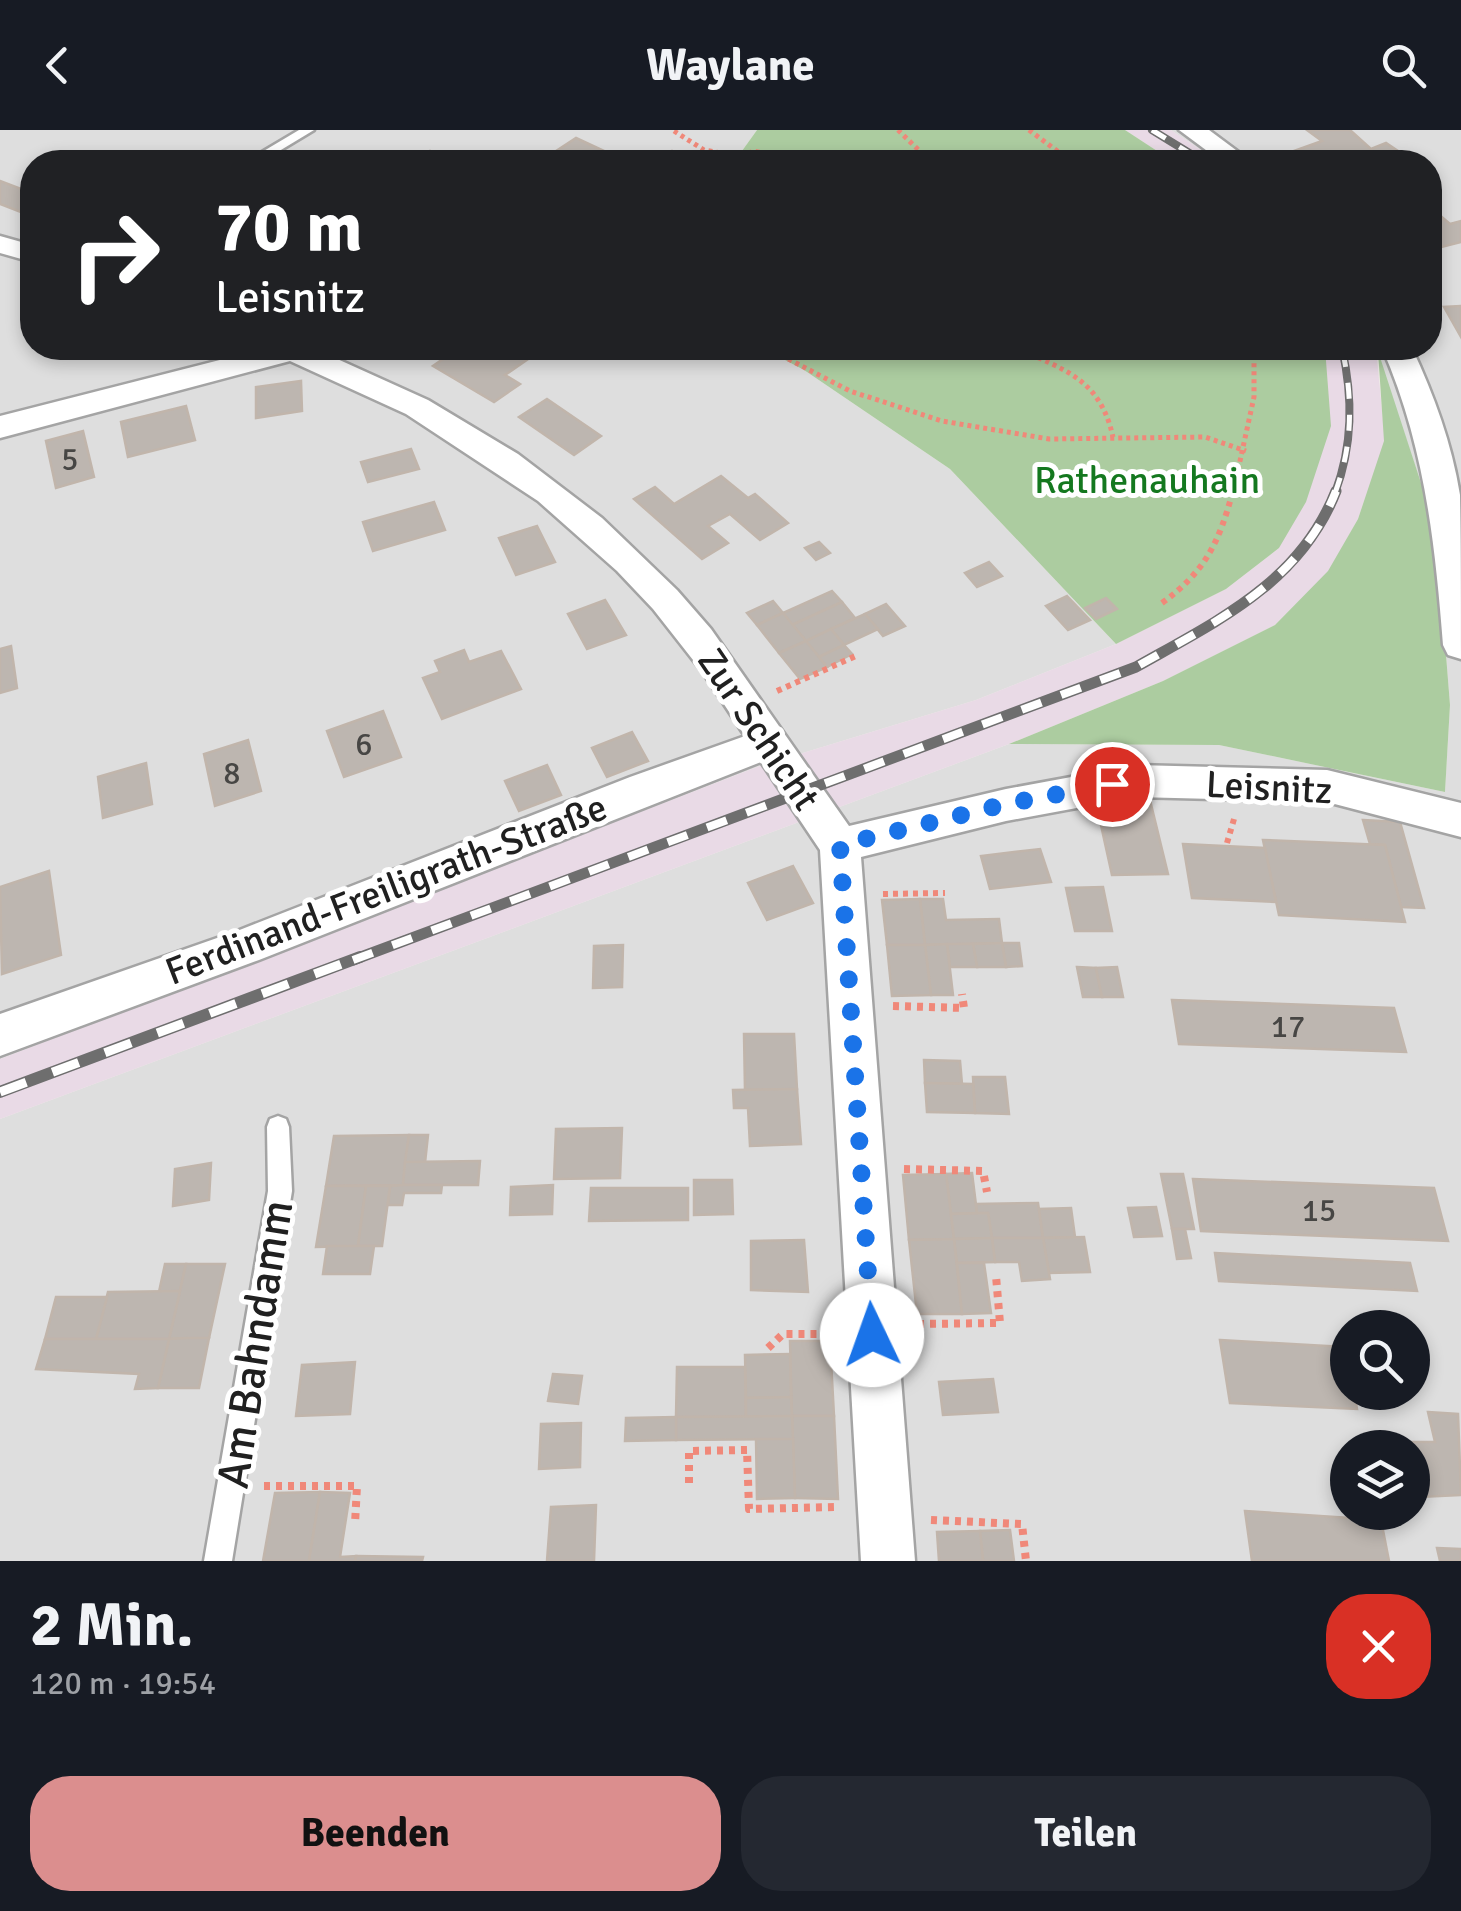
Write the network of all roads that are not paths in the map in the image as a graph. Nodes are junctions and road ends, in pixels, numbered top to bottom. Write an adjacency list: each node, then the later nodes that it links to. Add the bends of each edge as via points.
1 (308, 130): 3 (lane)
2 (1192, 130): 4 (street)
3 (273, 150)
4 (1221, 150)
5 (249, 360): 8 (street)
6 (316, 360): 11 (street, Zur Schicht, via 476,442 597,535 696,636)
7 (1402, 360): 9 (street)
8 (0, 427)
9 (1456, 530): 10 (street)
10 (1461, 645)
11 (772, 742): 13 (street, Zur Schicht); 14 (street, Ferdinand-Freiligrath-Straße)
12 (1461, 820): 13 (street, Leisnitz, via 1327,786 1136,782 1022,801)
13 (840, 845): 17 (street, Zur Schicht)
14 (0, 1035)
15 (278, 1127): 16 (lane, Am Bahndamm, via 280,1191)
16 (218, 1561)
17 (888, 1561)

